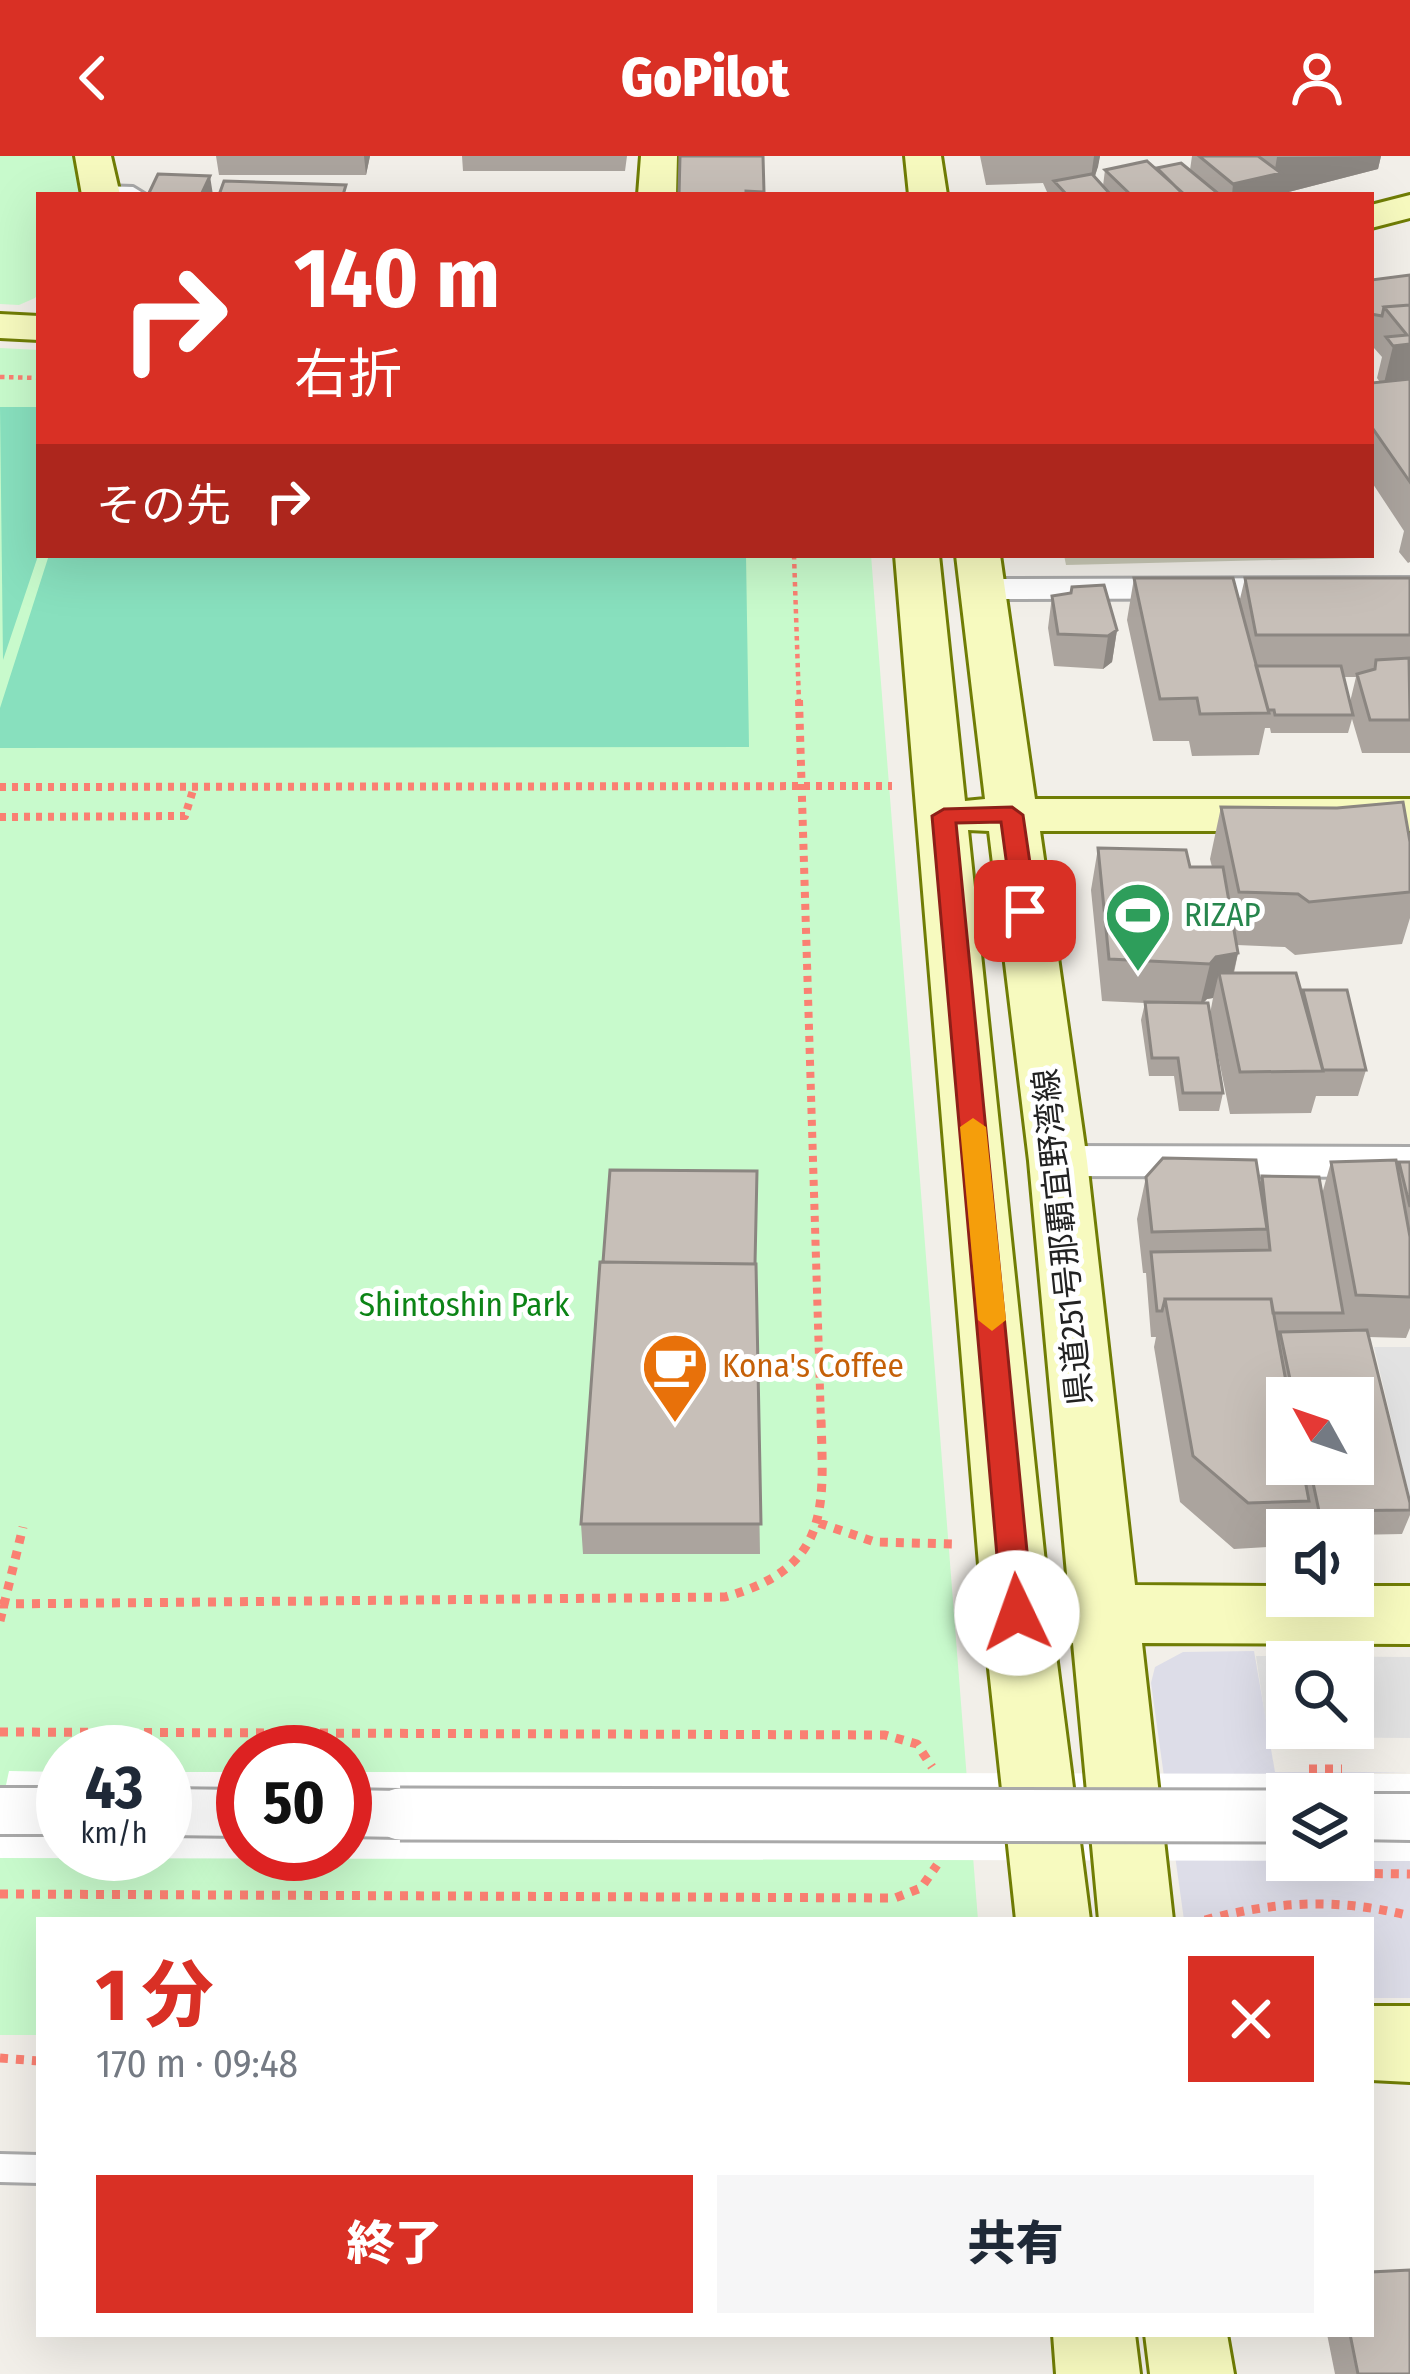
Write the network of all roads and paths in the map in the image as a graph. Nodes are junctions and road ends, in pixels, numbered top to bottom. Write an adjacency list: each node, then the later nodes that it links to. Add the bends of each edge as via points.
1 (93, 156): 4 (main road)
2 (658, 156): 5 (main road)
3 (923, 156): 6 (main road)
4 (101, 192)
5 (657, 192)
6 (928, 192)
7 (1410, 206): 8 (main road)
8 (1374, 216)
9 (1410, 235): 10 (main road)
10 (1374, 245)
11 (0, 326): 12 (main road)
12 (36, 328)
13 (0, 377): 14 (path)
14 (36, 377)
15 (794, 558): 19 (path)
16 (917, 558): 22 (main road)
17 (980, 572): 18 (street); 23 (main road, 県道251号那覇宜野湾線)
18 (1410, 588)
19 (802, 786): 21 (path); 22 (path); 28 (path)
20 (0, 787): 21 (path)
21 (194, 787): 25 (path, via 185,816)
22 (924, 801): 23 (main road); 32 (main road)
23 (1012, 815): 24 (main road); 26 (main road, 県道251号那覇宜野湾線)
24 (1410, 815)
25 (0, 817)
26 (1058, 1161): 27 (street); 33 (main road, 県道251号那覇宜野湾線)
27 (1410, 1162)
28 (819, 1523): 30 (path, via 875,1542); 31 (path, via 784,1571 725,1597)
29 (23, 1527): 31 (path)
30 (968, 1544)
31 (2, 1604): 35 (path)
32 (1017, 1613): 33 (main road); 45 (main road)
33 (1101, 1614): 34 (main road); 46 (main road, 県道251号那覇宜野湾線)
34 (1410, 1615)
35 (0, 1621)
36 (0, 1811): 37 (street)
37 (36, 1811)
38 (372, 1814): 39 (street, bridge)
39 (1266, 1816)
40 (1374, 1816): 41 (street)
41 (1410, 1817)
42 (1374, 1874): 43 (path)
43 (1410, 1874)
44 (1410, 1916): 47 (path, via 1324,1898)
45 (1053, 1917)
46 (1136, 1917)
47 (1215, 1917)
48 (1374, 2043): 49 (main road)
49 (1410, 2044)
50 (0, 2058): 51 (path)
51 (36, 2061)
52 (0, 2168): 53 (lane)
53 (36, 2168)
54 (1094, 2337): 56 (main road)
55 (1186, 2337): 57 (main road)
56 (1098, 2374)
57 (1192, 2374)

